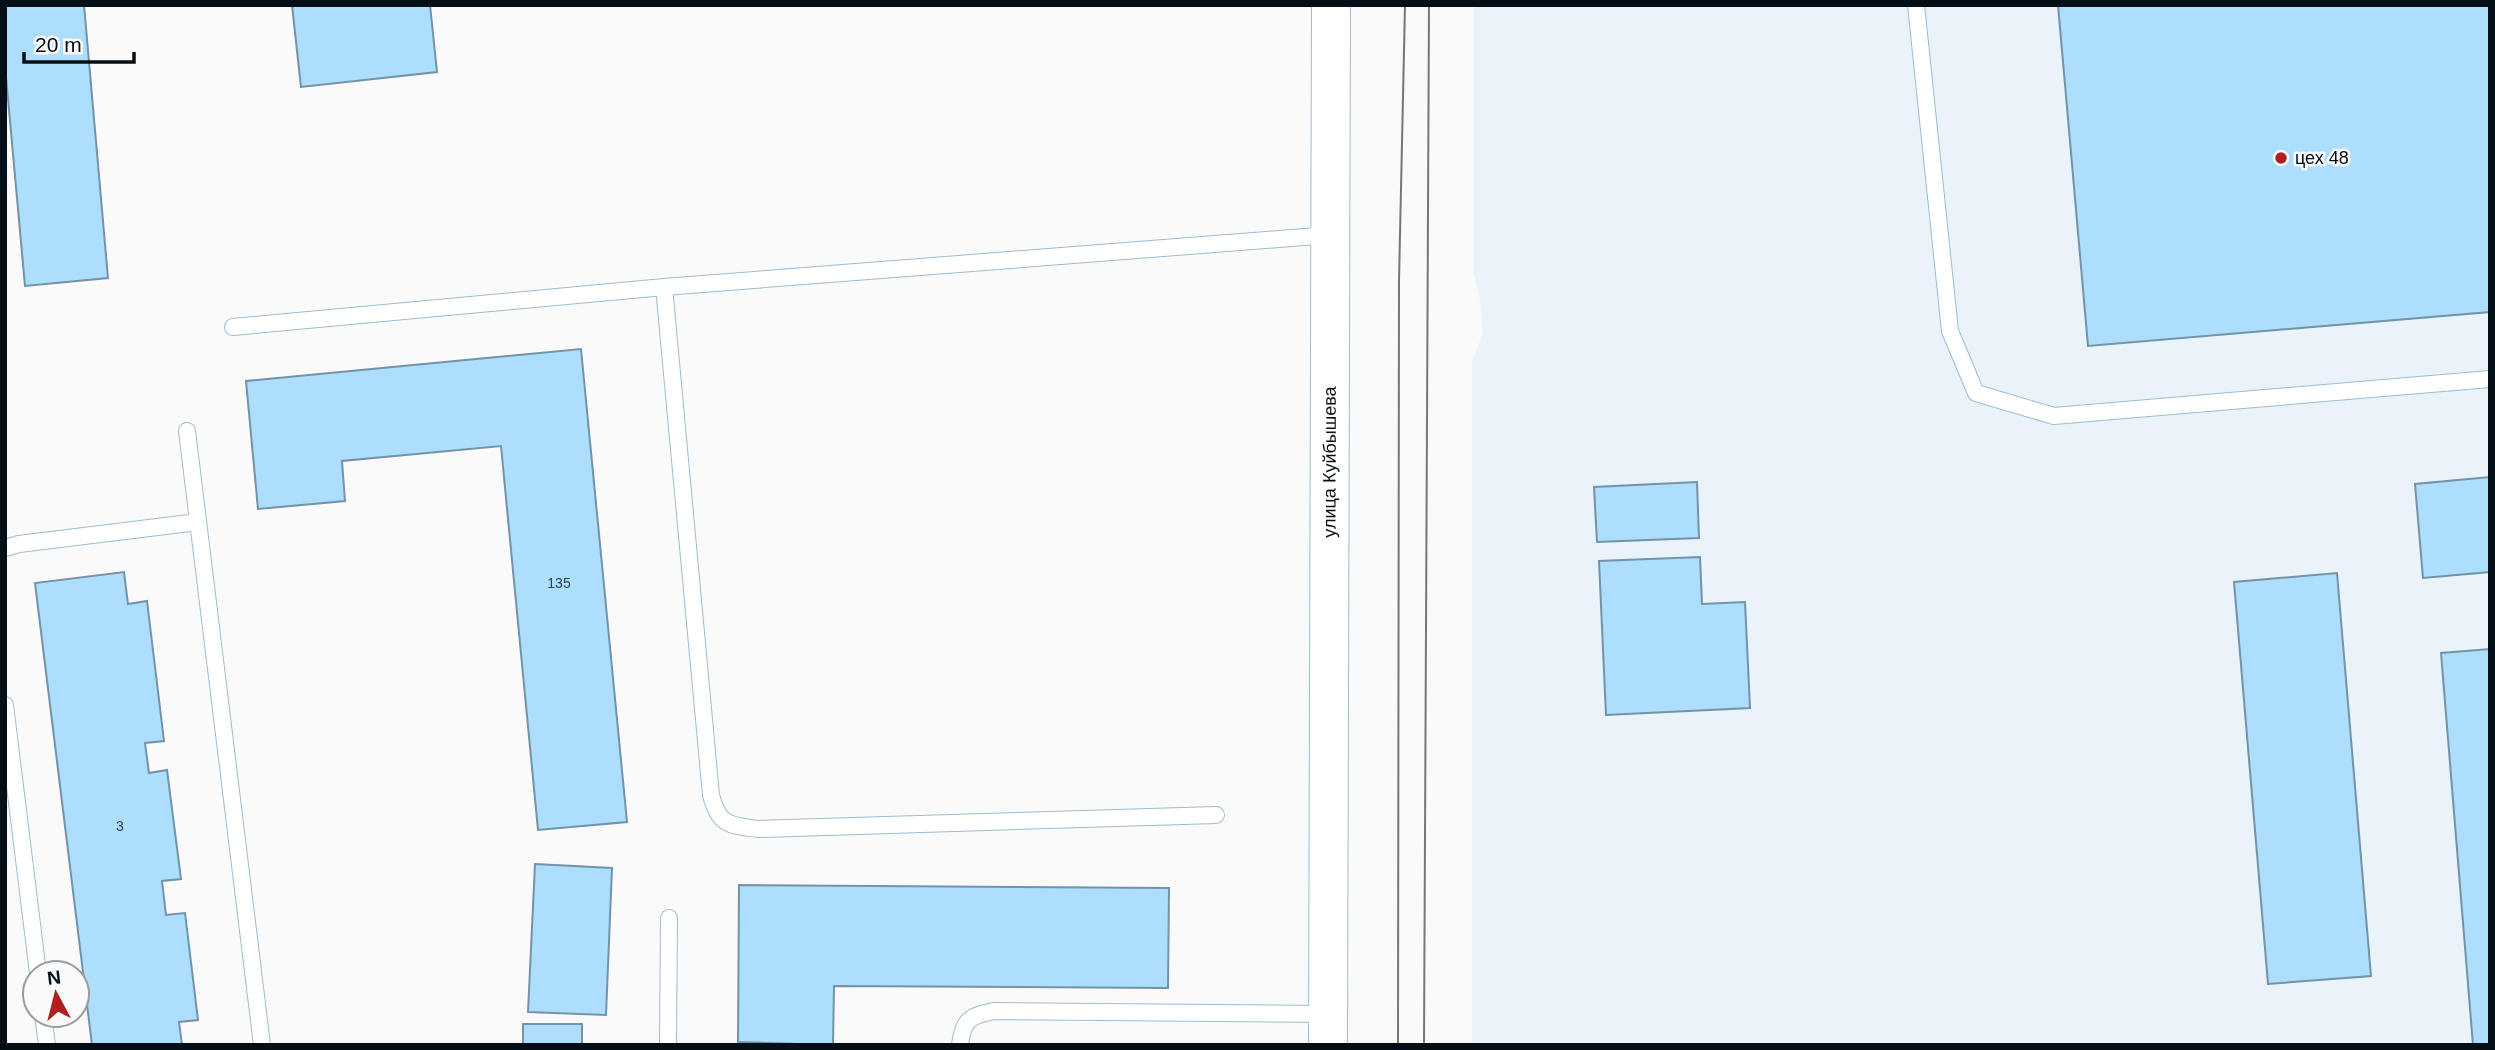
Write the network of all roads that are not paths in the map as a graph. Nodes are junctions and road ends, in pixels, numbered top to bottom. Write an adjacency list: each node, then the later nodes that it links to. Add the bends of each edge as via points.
1 (1331, 5): 3 (main road, улица Куйбышева)
2 (1916, 5): 6 (lane, via 1950,331 1976,393 2054,416)
3 (1330, 234): 4 (lane); 14 (main road, улица Куйбышева)
4 (664, 287): 5 (lane); 11 (lane, via 716,814 731,826 758,829)
5 (233, 327)
6 (2490, 379)
7 (187, 431): 8 (lane)
8 (198, 522): 9 (lane); 15 (lane)
9 (5, 548)
10 (5, 705): 13 (lane)
11 (1216, 815)
12 (669, 918): 16 (lane)
13 (36, 959)
14 (1328, 1029): 17 (lane, via 994,1011 974,1016 962,1027)
15 (262, 1045)
16 (668, 1045)
17 (960, 1045)

